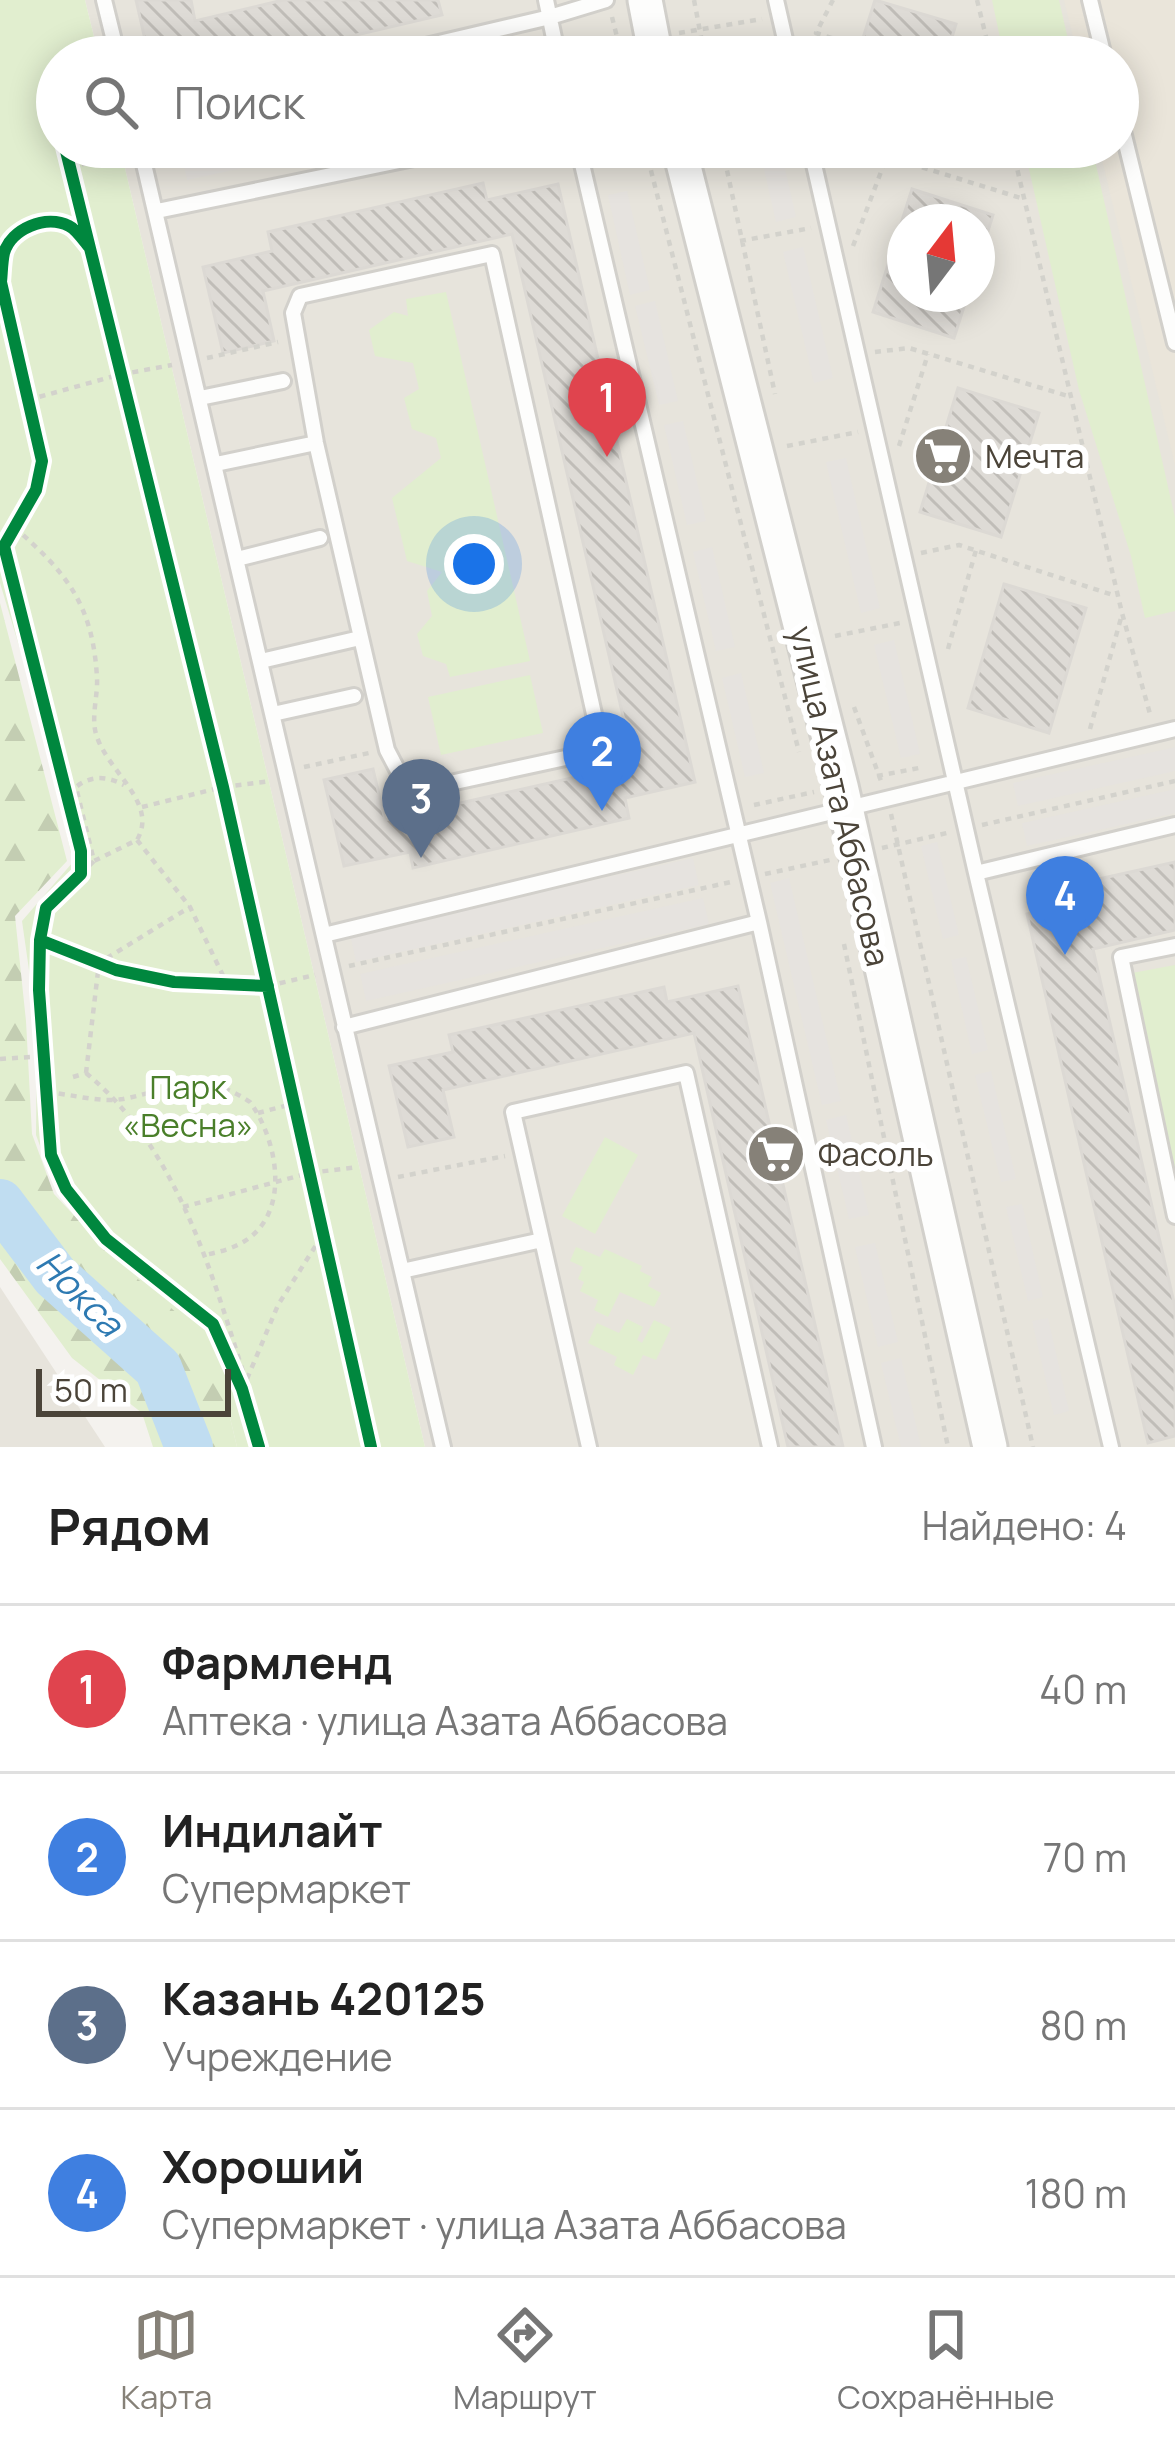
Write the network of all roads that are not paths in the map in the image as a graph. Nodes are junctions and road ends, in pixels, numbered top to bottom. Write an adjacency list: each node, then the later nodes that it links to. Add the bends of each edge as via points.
1 (104, 0): 8 (lane)
2 (546, 0): 7 (lane)
3 (607, 0): 7 (lane)
4 (645, 0): 11 (street)
5 (776, 0): 12 (lane)
6 (1090, 0): 13 (lane)
7 (550, 17): 9 (lane); 10 (lane)
8 (113, 36)
9 (469, 36)
10 (554, 36)
11 (643, 36)
12 (784, 36)
13 (1099, 36)
14 (145, 168): 20 (lane)
15 (365, 168): 20 (lane)
16 (583, 168): 37 (lane)
17 (684, 168): 35 (street, улица Азата Аббасова)
18 (815, 168): 34 (lane)
19 (1135, 168): 21 (lane)
20 (157, 211): 24 (lane)
21 (1168, 280): 22 (lane)
22 (1175, 343)
23 (284, 381): 24 (lane)
24 (200, 398): 26 (lane)
25 (316, 443): 26 (lane); 29 (lane); 29 (lane, via 295,338 299,296 492,254 602,750 409,792 387,750)
26 (216, 464): 28 (lane)
27 (320, 538): 28 (lane)
28 (237, 559): 30 (lane)
29 (360, 638): 30 (lane)
30 (261, 661): 32 (lane)
31 (354, 696): 32 (lane)
32 (273, 714): 40 (lane)
33 (1175, 729): 34 (lane)
34 (955, 780): 35 (lane); 38 (lane)
35 (831, 810): 37 (lane); 50 (street, улица Азата Аббасова, via 856,854)
36 (1175, 825): 38 (lane)
37 (737, 834): 39 (lane); 40 (lane)
38 (976, 873): 51 (lane)
39 (759, 922): 42 (lane); 49 (lane)
40 (324, 934): 42 (lane)
41 (1175, 946): 43 (lane, via 1121,957)
42 (344, 1027): 45 (lane)
43 (1175, 1216)
44 (542, 1240): 45 (lane); 47 (lane); 48 (lane, via 513,1112 686,1073)
45 (402, 1271): 46 (lane)
46 (443, 1447)
47 (589, 1447)
48 (770, 1447)
49 (874, 1447)
50 (990, 1447)
51 (1111, 1447)

